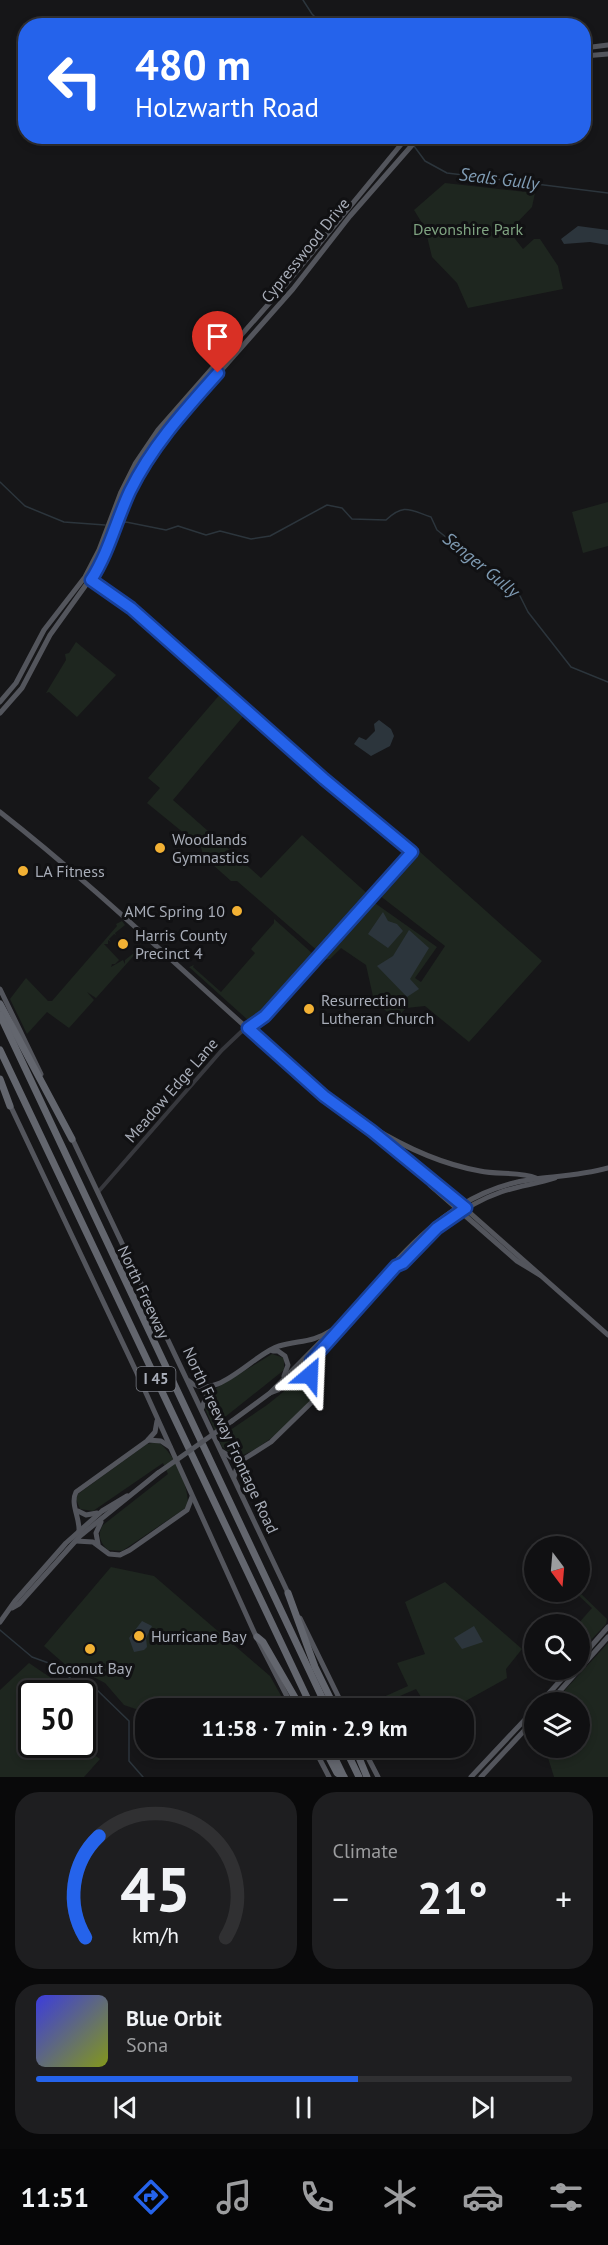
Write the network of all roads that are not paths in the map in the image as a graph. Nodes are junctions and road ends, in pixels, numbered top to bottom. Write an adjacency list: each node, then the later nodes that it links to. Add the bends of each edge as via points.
1 (608, 45): 2 (main road)
2 (591, 47)
3 (608, 54): 4 (main road)
4 (591, 55)
5 (401, 144): 7 (main road, Cypresswood Drive, via 158,430 135,464)
6 (413, 144): 8 (main road, Cypresswood Drive, via 293,289 164,435 147,459)
7 (99, 550): 8 (main road); 9 (main road, Cypresswood Drive)
8 (106, 554): 10 (main road, Cypresswood Drive)
9 (85, 577): 10 (street); 11 (main road, Cypresswood Drive)
10 (91, 580): 12 (main road, Cypresswood Drive); 21 (street, Meadow Edge Lane, via 131,608 412,852 265,1016)
11 (44, 630): 12 (main road); 13 (main road, Cypresswood Drive)
12 (50, 635): 14 (main road, Cypresswood Drive)
13 (16, 683): 14 (main road); 15 (main road, Cypresswood Drive)
14 (22, 688): 16 (main road, Cypresswood Drive)
15 (0, 702)
16 (0, 713)
17 (0, 812): 21 (main road, via 63,862)
18 (0, 989): 27 (main road, North Freeway Frontage Road)
19 (0, 1004): 27 (highway)
20 (0, 1015): 81 (highway, North Freeway / I 45)
21 (248, 1028): 26 (main road, via 324,1096); 32 (street, Meadow Edge Lane, via 222,1050)
22 (0, 1050): 80 (highway, North Freeway / I 45)
23 (0, 1079): 25 (highway)
24 (0, 1084): 25 (main road)
25 (10, 1106): 52 (main road)
26 (360, 1122): 29 (main road); 30 (main road, via 447,1164)
27 (72, 1139): 32 (main road, North Freeway Frontage Road)
28 (608, 1168): 31 (main road)
29 (427, 1178): 33 (main road); 35 (main road)
30 (537, 1178): 31 (main road); 35 (main road, via 497,1187)
31 (555, 1178): 34 (main road)
32 (99, 1191): 46 (main road, North Freeway Frontage Road)
33 (446, 1200): 35 (main road); 36 (main road, via 448,1207)
34 (478, 1202): 35 (main road); 37 (main road)
35 (460, 1208): 36 (main road); 37 (main road); 38 (main road); 39 (main road, via 517,1261)
36 (443, 1217): 38 (main road, via 413,1243)
37 (475, 1217): 39 (main road)
38 (396, 1266): 40 (main road)
39 (540, 1275): 42 (main road)
40 (343, 1323): 41 (main road); 44 (main road)
41 (332, 1330): 43 (main road, via 312,1341 279,1346); 47 (main road)
42 (608, 1335)
43 (263, 1355): 47 (main road, via 278,1351 285,1356 287,1370); 49 (main road)
44 (311, 1361): 45 (main road); 48 (main road)
45 (292, 1379): 48 (main road, via 303,1376); 50 (main road)
46 (187, 1380): 49 (main road, via 200,1388); 51 (main road, North Freeway Frontage Road)
47 (282, 1380): 50 (main road)
48 (311, 1380): 56 (main road, via 316,1391 312,1403 271,1442)
49 (209, 1388): 51 (main road, via 202,1399)
50 (270, 1393): 60 (main road, bridge, via 129,1495 119,1498)
51 (202, 1411): 55 (main road, North Freeway Frontage Road)
52 (158, 1420): 53 (main road); 54 (main road)
53 (147, 1441): 54 (main road, via 161,1441); 59 (main road, via 79,1488 73,1500)
54 (171, 1449): 58 (main road)
55 (221, 1451): 56 (main road, via 229,1457); 57 (main road, North Freeway Frontage Road)
56 (244, 1458): 57 (main road)
57 (234, 1479): 68 (main road, North Freeway Frontage Road)
58 (191, 1492): 61 (main road, via 190,1506); 62 (main road)
59 (76, 1510): 60 (main road, via 86,1515); 63 (main road)
60 (103, 1514): 63 (main road); 64 (main road); 65 (main road, via 96,1533)
61 (180, 1515): 62 (main road, via 195,1513); 65 (main road, via 124,1553 109,1554)
62 (203, 1519): 72 (main road)
63 (79, 1531): 66 (main road)
64 (76, 1541): 65 (main road); 67 (main road)
65 (98, 1545)
66 (57, 1552): 67 (main road); 69 (main road)
67 (57, 1560): 69 (main road)
68 (288, 1593): 82 (highway, via 308,1651); 83 (main road, North Freeway Frontage Road)
69 (12, 1608): 70 (main road)
70 (0, 1622)
71 (608, 1627): 74 (main road)
72 (257, 1637): 78 (main road); 79 (highway)
73 (607, 1639): 77 (main road)
74 (590, 1647)
75 (561, 1680): 76 (main road)
76 (550, 1692)
77 (559, 1692)
78 (288, 1698)
79 (295, 1698)
80 (307, 1698)
81 (322, 1698)
82 (330, 1698)
83 (339, 1698)
84 (524, 1721): 88 (main road)
85 (524, 1727): 87 (main road)
86 (524, 1731): 87 (main road)
87 (507, 1750): 101 (main road)
88 (493, 1754): 100 (main road); 101 (main road)
89 (319, 1758): 95 (main road)
90 (329, 1758): 96 (highway, via 337,1773)
91 (335, 1758): 96 (highway)
92 (350, 1758): 97 (highway)
93 (359, 1758): 98 (highway)
94 (368, 1758): 99 (main road)
95 (329, 1777)
96 (344, 1777)
97 (359, 1777)
98 (367, 1777)
99 (378, 1777)
100 (471, 1777)
101 (480, 1777)

